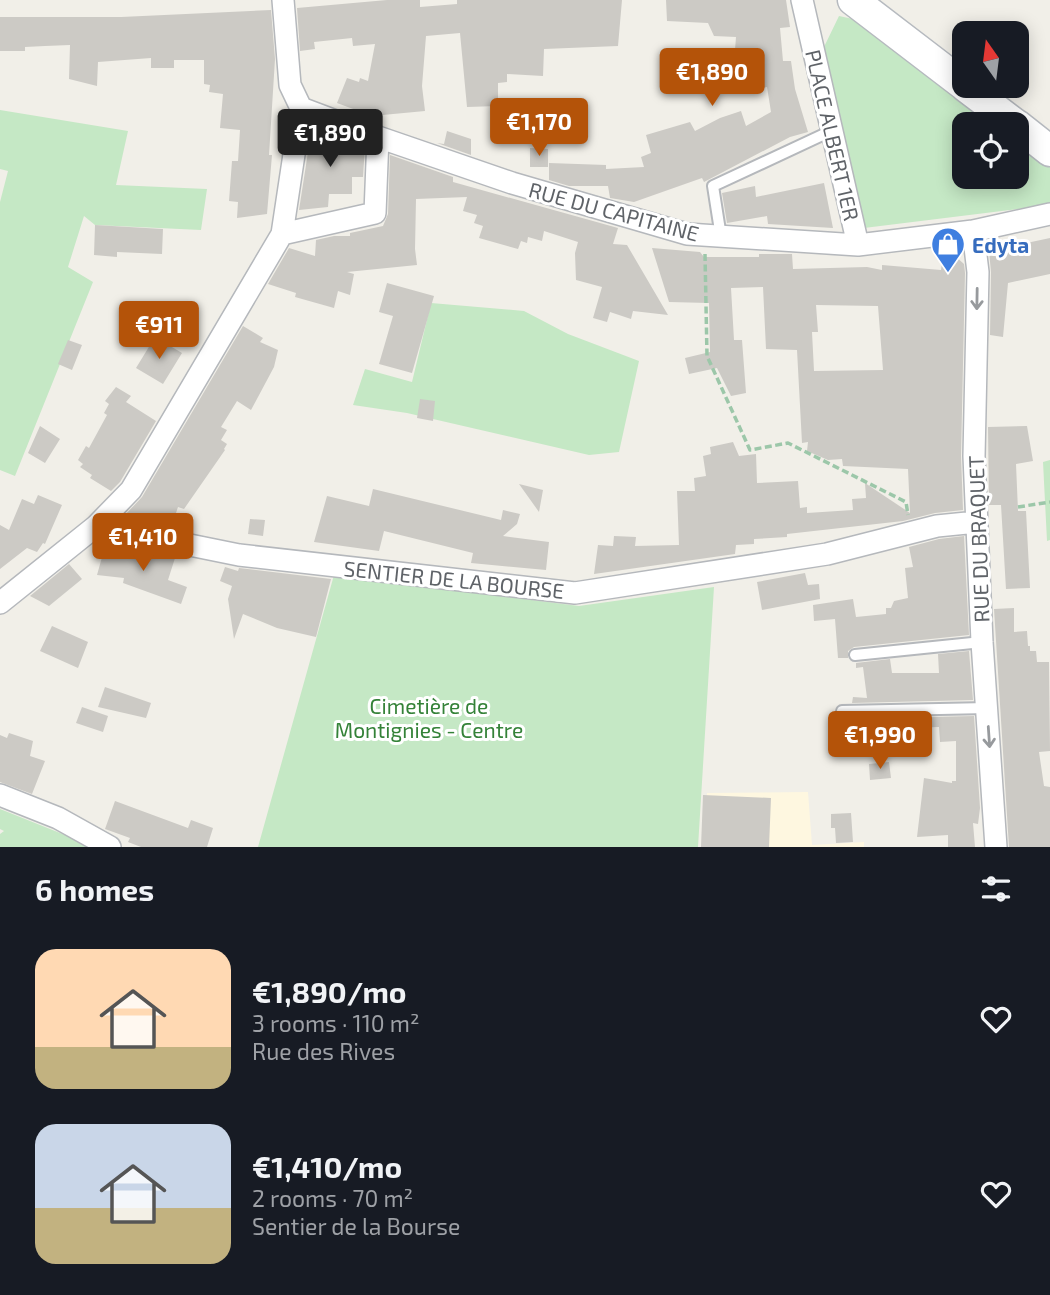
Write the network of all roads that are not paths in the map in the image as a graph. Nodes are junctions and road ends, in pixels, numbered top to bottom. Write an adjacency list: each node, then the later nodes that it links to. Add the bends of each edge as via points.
1 (283, 0): 6 (street, via 290,85)
2 (802, 0): 8 (street, PLACE ALBERT 1ER)
3 (853, 0): 4 (main road)
4 (952, 75)
5 (982, 98): 7 (main road)
6 (301, 108): 10 (street, RUE DU CAPITAINE); 14 (street)
7 (999, 112)
8 (831, 131): 15 (lane, via 713,186); 16 (street, PLACE ALBERT 1ER)
9 (1029, 135): 11 (main road)
10 (378, 137): 14 (street, via 375,213); 15 (street, RUE DU CAPITAINE, via 512,184 687,234)
11 (1050, 151)
12 (1050, 214): 13 (street, PLACE ALBERT 1ER)
13 (972, 231): 16 (street, PLACE ALBERT 1ER); 17 (street, RUE DU BRAQUET, one-way to 17, via 978,272)
14 (282, 234): 18 (street, via 131,490)
15 (713, 236): 16 (street, RUE DU CAPITAINE)
16 (858, 245)
17 (977, 522): 18 (street, SENTIER DE LA BOURSE, via 937,526 827,554 575,593 239,555); 20 (street, RUE DU BRAQUET)
18 (96, 526): 19 (street)
19 (0, 603)
20 (982, 642): 21 (lane); 22 (street, RUE DU BRAQUET)
21 (855, 655)
22 (988, 708): 23 (lane); 26 (street, RUE DU BRAQUET, one-way to 26)
23 (842, 711)
24 (0, 795): 25 (street, via 58,818)
25 (110, 847)
26 (996, 847)

